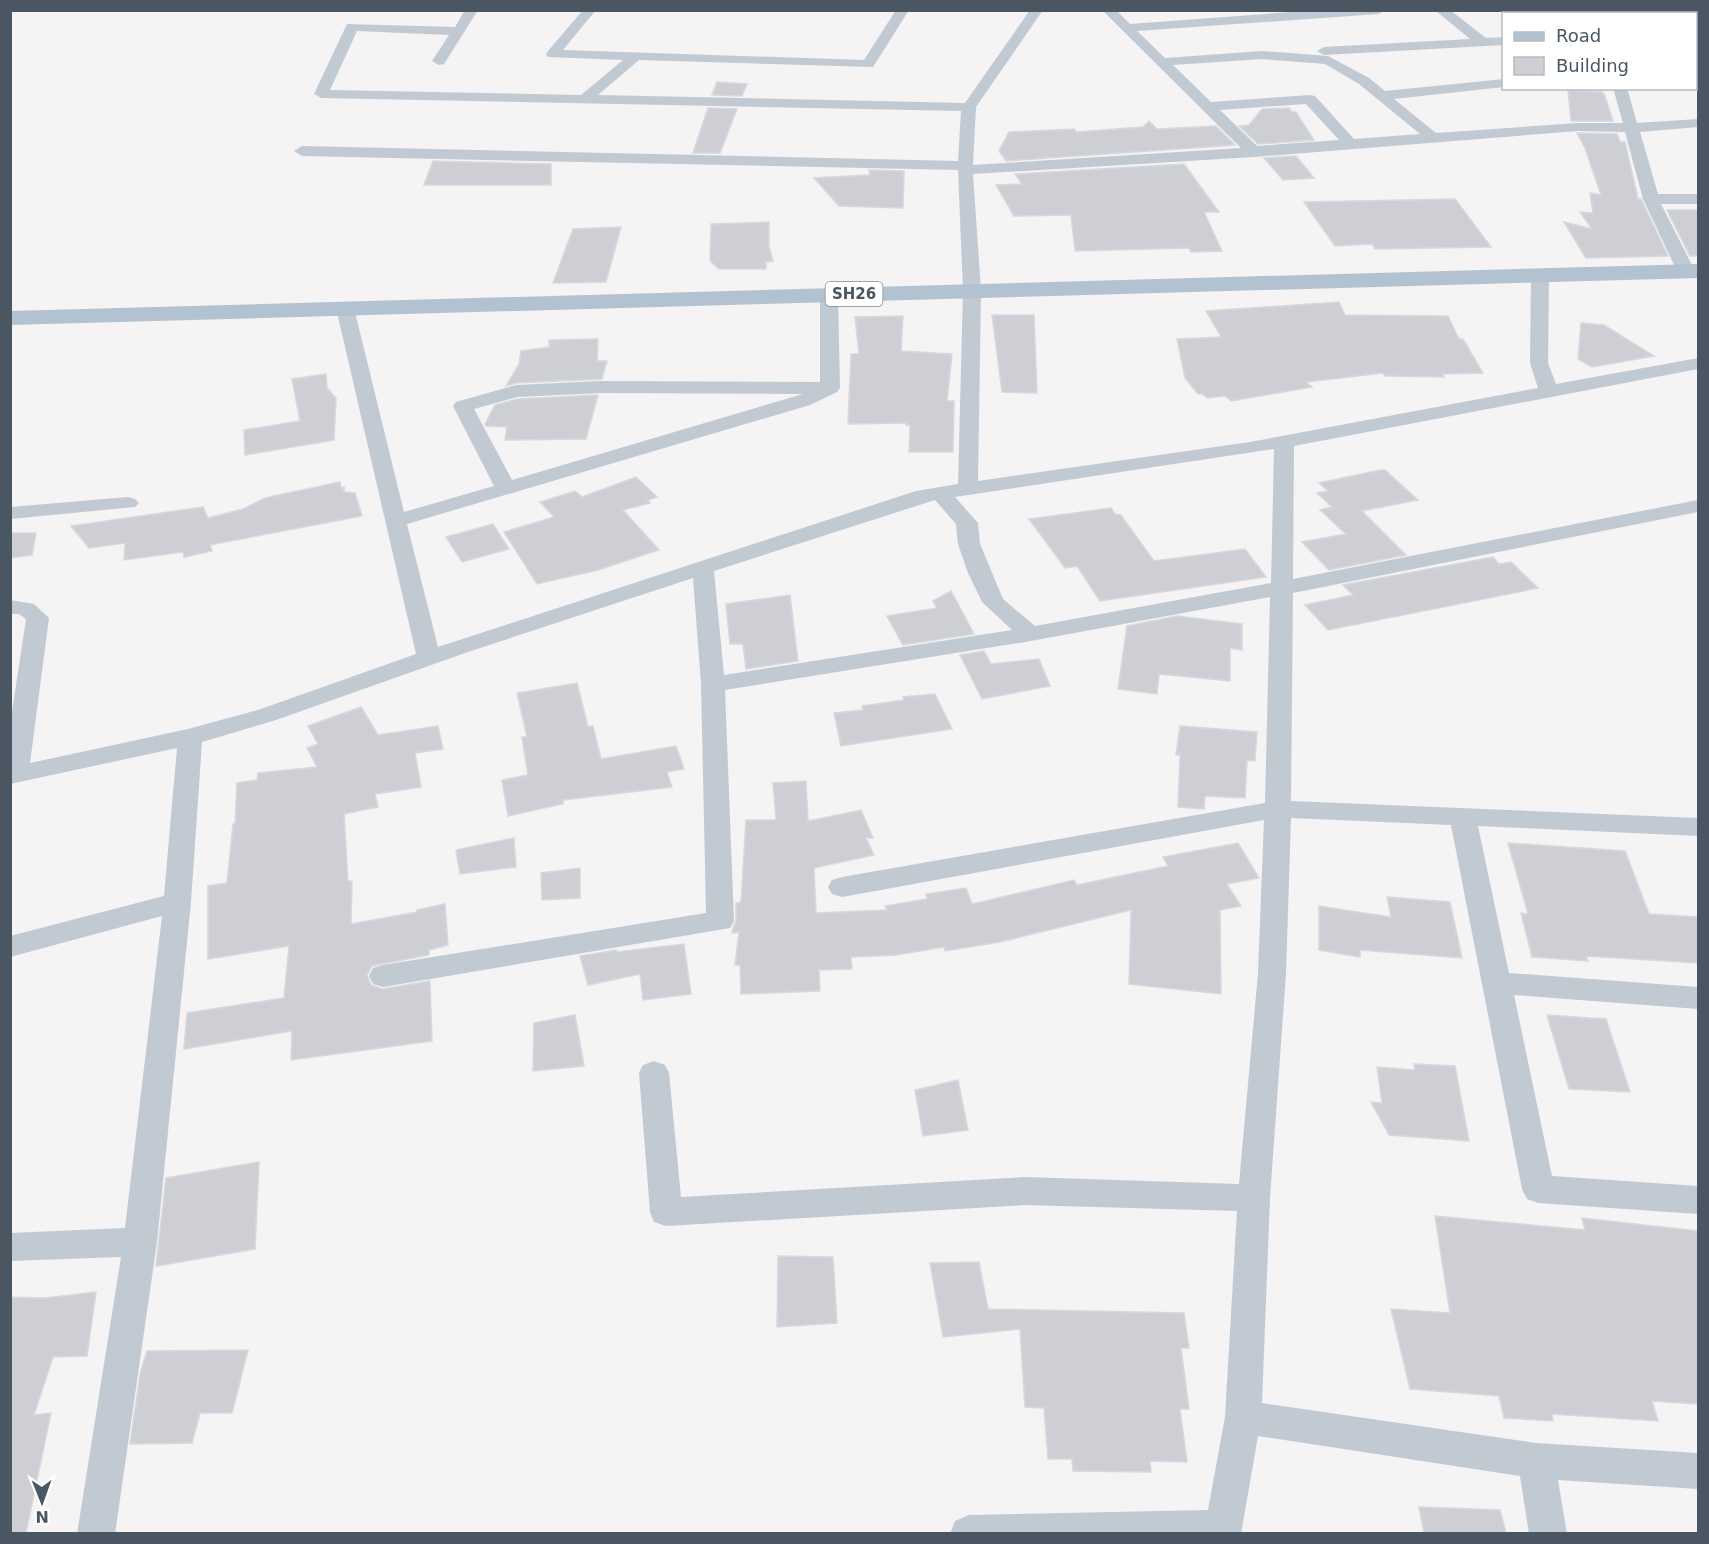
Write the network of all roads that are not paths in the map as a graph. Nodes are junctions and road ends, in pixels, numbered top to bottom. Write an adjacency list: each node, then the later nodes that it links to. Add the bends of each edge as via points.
1 (472, 10): 9 (street)
2 (590, 10): 13 (street, via 553,54)
3 (903, 10): 13 (street, via 867,64)
4 (1037, 10): 20 (street)
5 (1108, 10): 8 (street)
6 (1378, 10): 8 (street)
7 (1441, 10): 11 (street)
8 (1127, 28): 15 (street)
9 (459, 31): 14 (street); 19 (street, via 352,27 321,94)
10 (1502, 41): 11 (street)
11 (1482, 42): 12 (street)
12 (1324, 51)
13 (636, 56): 19 (street)
14 (439, 61)
15 (1162, 62): 18 (street, via 1262,55 1328,60); 21 (street)
16 (1502, 83): 18 (street)
17 (1621, 90): 23 (street)
18 (1382, 96): 24 (street)
19 (584, 100): 20 (street)
20 (969, 107): 28 (street)
21 (1208, 107): 25 (street, via 1310,99); 27 (street)
22 (1698, 123): 23 (street)
23 (1631, 128): 24 (street, via 1578,127); 29 (street)
24 (1433, 138): 25 (street)
25 (1350, 144): 27 (street)
26 (302, 151): 28 (street)
27 (1254, 152): 28 (street, via 1058,166)
28 (965, 168): 33 (street)
29 (1651, 198): 30 (street); 31 (street)
30 (1698, 199)
31 (1692, 271): 32 (main road, SH26)
32 (1540, 275): 33 (main road, SH26); 39 (street, via 1539,363)
33 (972, 290): 34 (main road, SH26); 42 (street)
34 (829, 295): 35 (main road, SH26); 38 (street)
35 (345, 308): 36 (main road, SH26); 47 (street)
36 (10, 318)
37 (1698, 363): 39 (street)
38 (830, 388): 41 (street, via 803,401); 41 (street, via 528,390 463,406)
39 (1549, 392): 40 (street)
40 (1284, 442): 42 (street); 49 (street)
41 (506, 489): 47 (street)
42 (968, 489): 43 (street)
43 (940, 493): 48 (street, via 923,495); 51 (street, via 968,523 969,544 993,603)
44 (128, 503): 46 (street)
45 (1698, 506): 49 (street)
46 (10, 513)
47 (396, 521): 52 (street)
48 (703, 567): 52 (street); 53 (street)
49 (1282, 590): 51 (street); 56 (street)
50 (10, 607): 55 (street, via 32,610 38,618)
51 (1031, 634): 53 (street)
52 (429, 659): 54 (street, via 267,715)
53 (713, 684): 62 (street, via 720,921)
54 (189, 737): 55 (street); 60 (street)
55 (13, 775)
56 (1278, 808): 57 (street); 59 (street); 66 (street, via 1272,973)
57 (1463, 817): 58 (street); 63 (street)
58 (1698, 828)
59 (842, 887)
60 (177, 902): 61 (street); 68 (street)
61 (10, 946)
62 (383, 976)
63 (1496, 983): 64 (street); 67 (street, via 1538,1189)
64 (1698, 998)
65 (654, 1073): 66 (street, via 666,1212 1026,1191)
66 (1254, 1198): 70 (street)
67 (1698, 1200)
68 (140, 1242): 69 (street); 74 (street)
69 (10, 1247)
70 (1243, 1417): 71 (street); 73 (street)
71 (1536, 1461): 72 (street); 76 (street)
72 (1698, 1470)
73 (1224, 1531): 75 (street)
74 (96, 1533)
75 (969, 1533)
76 (1548, 1533)

